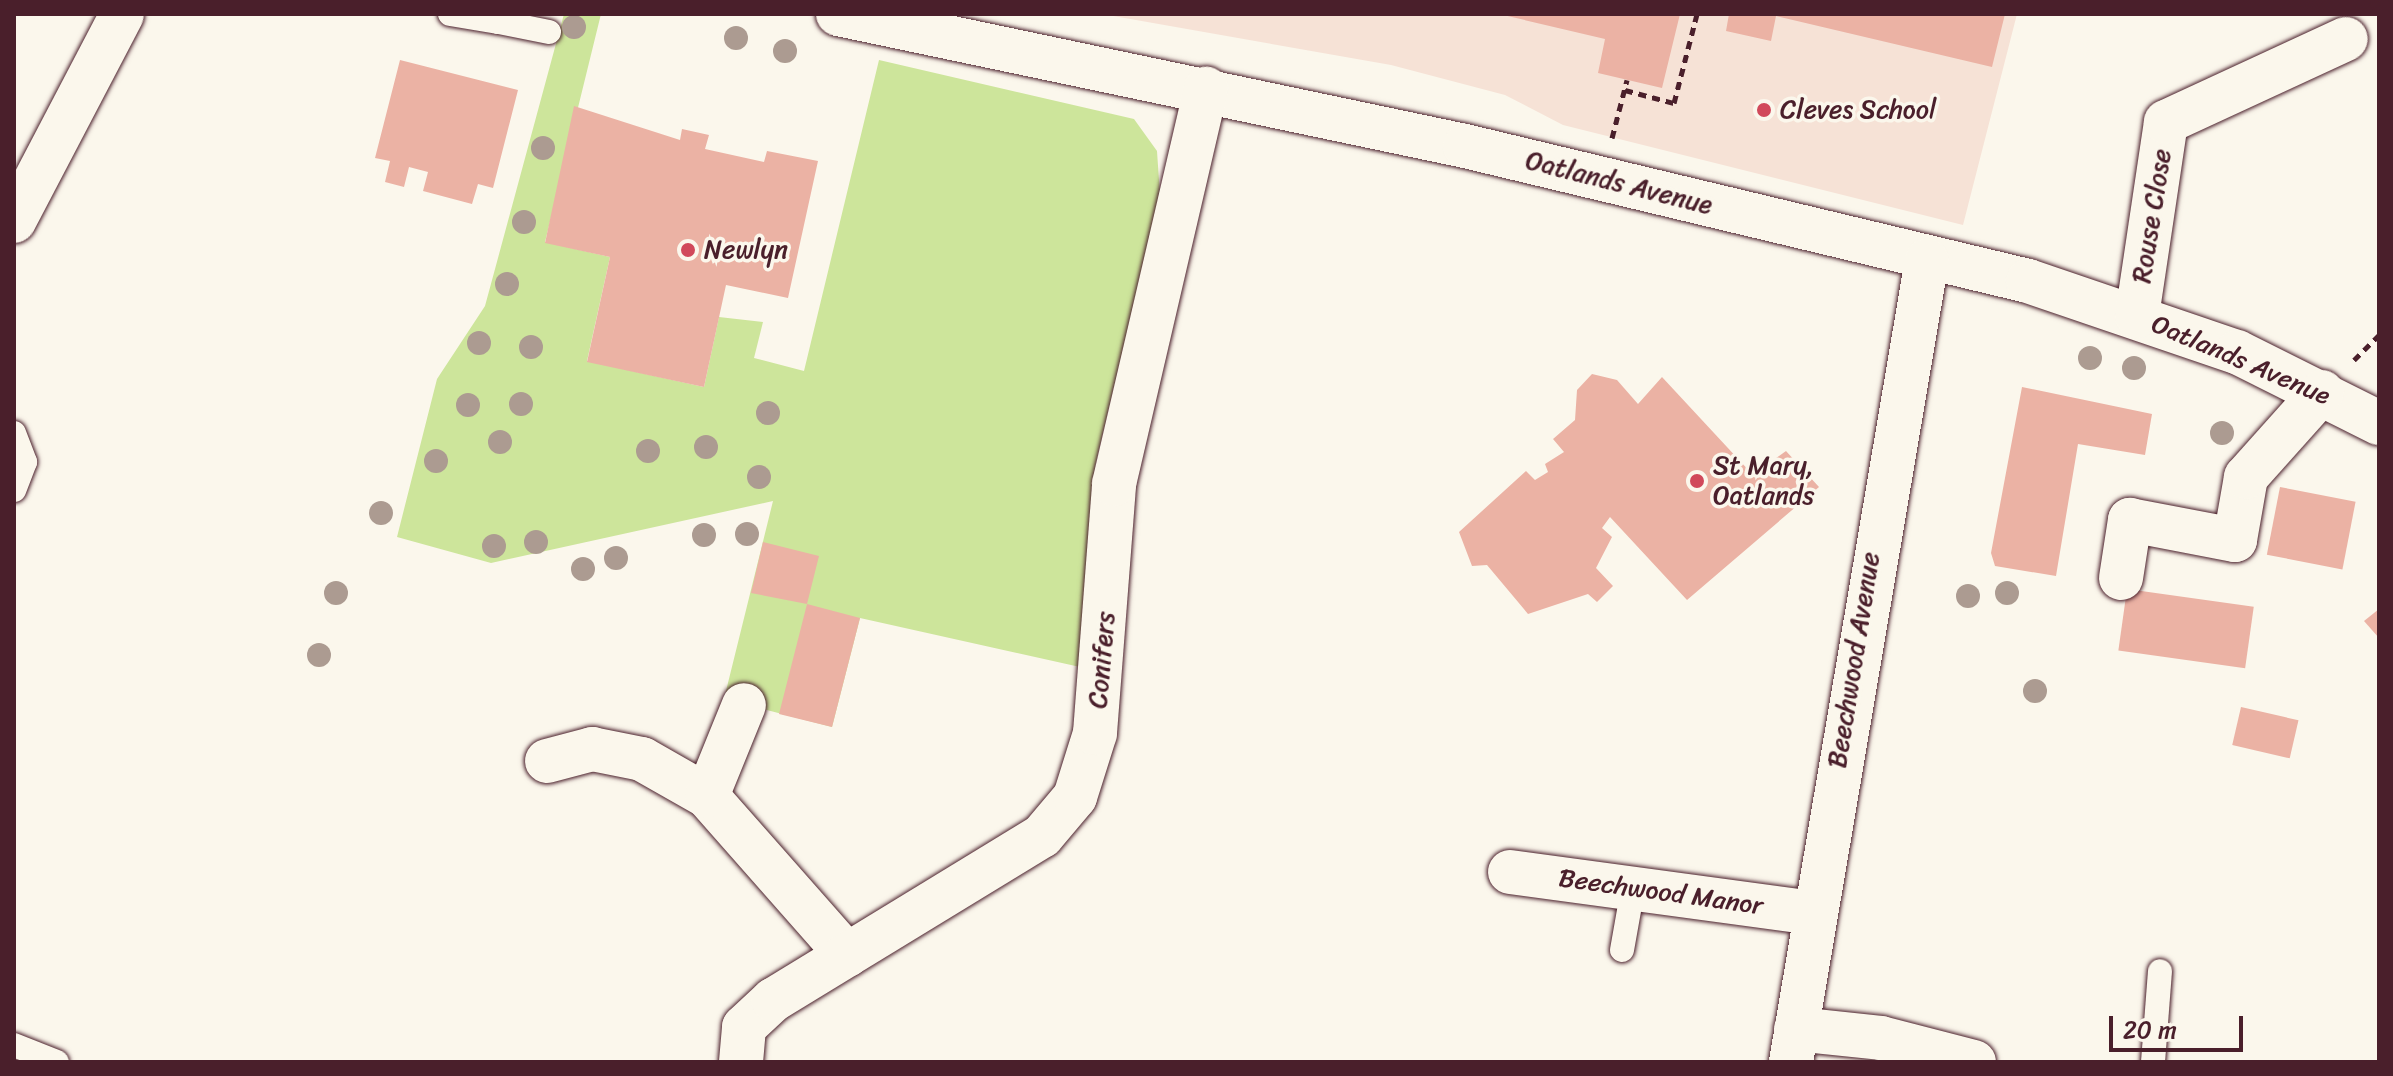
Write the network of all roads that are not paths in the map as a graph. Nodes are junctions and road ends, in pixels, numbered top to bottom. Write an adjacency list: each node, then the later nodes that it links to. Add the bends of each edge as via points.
1 (122, 14): 8 (street)
2 (450, 14): 4 (lane)
3 (838, 14): 7 (street, Oatlands Avenue)
4 (500, 18): 5 (lane)
5 (549, 32)
6 (2346, 39): 10 (street, Rouse Close, via 2166,122)
7 (1206, 89): 9 (street, Oatlands Avenue, via 1602,178); 23 (street, Conifers, via 1114,484 1095,733 1075,797 1042,836)
8 (14, 221)
9 (1927, 260): 10 (street, Oatlands Avenue, via 2028,281); 21 (street, Beechwood Avenue)
10 (2137, 316): 11 (street, Oatlands Avenue)
11 (2322, 392): 12 (street, Oatlands Avenue); 15 (street, via 2246,477 2235,540 2130,520)
12 (2379, 423)
13 (14, 433): 14 (lane, via 25,462)
14 (14, 490)
15 (2121, 578)
16 (744, 705): 18 (street)
17 (547, 761): 18 (street, via 592,749 642,759)
18 (707, 796): 23 (street)
19 (1510, 872): 20 (street, Beechwood Manor)
20 (1633, 888): 21 (street, Beechwood Manor); 22 (lane)
21 (1813, 913): 26 (street, Beechwood Avenue)
22 (1622, 950)
23 (847, 955): 28 (street, Conifers, via 773,1000 744,1027)
24 (2160, 971): 30 (lane)
25 (14, 1045): 27 (lane)
26 (1794, 1046): 29 (street, via 1881,1038)
27 (57, 1062)
28 (741, 1062)
29 (1974, 1062)
30 (2153, 1062)

